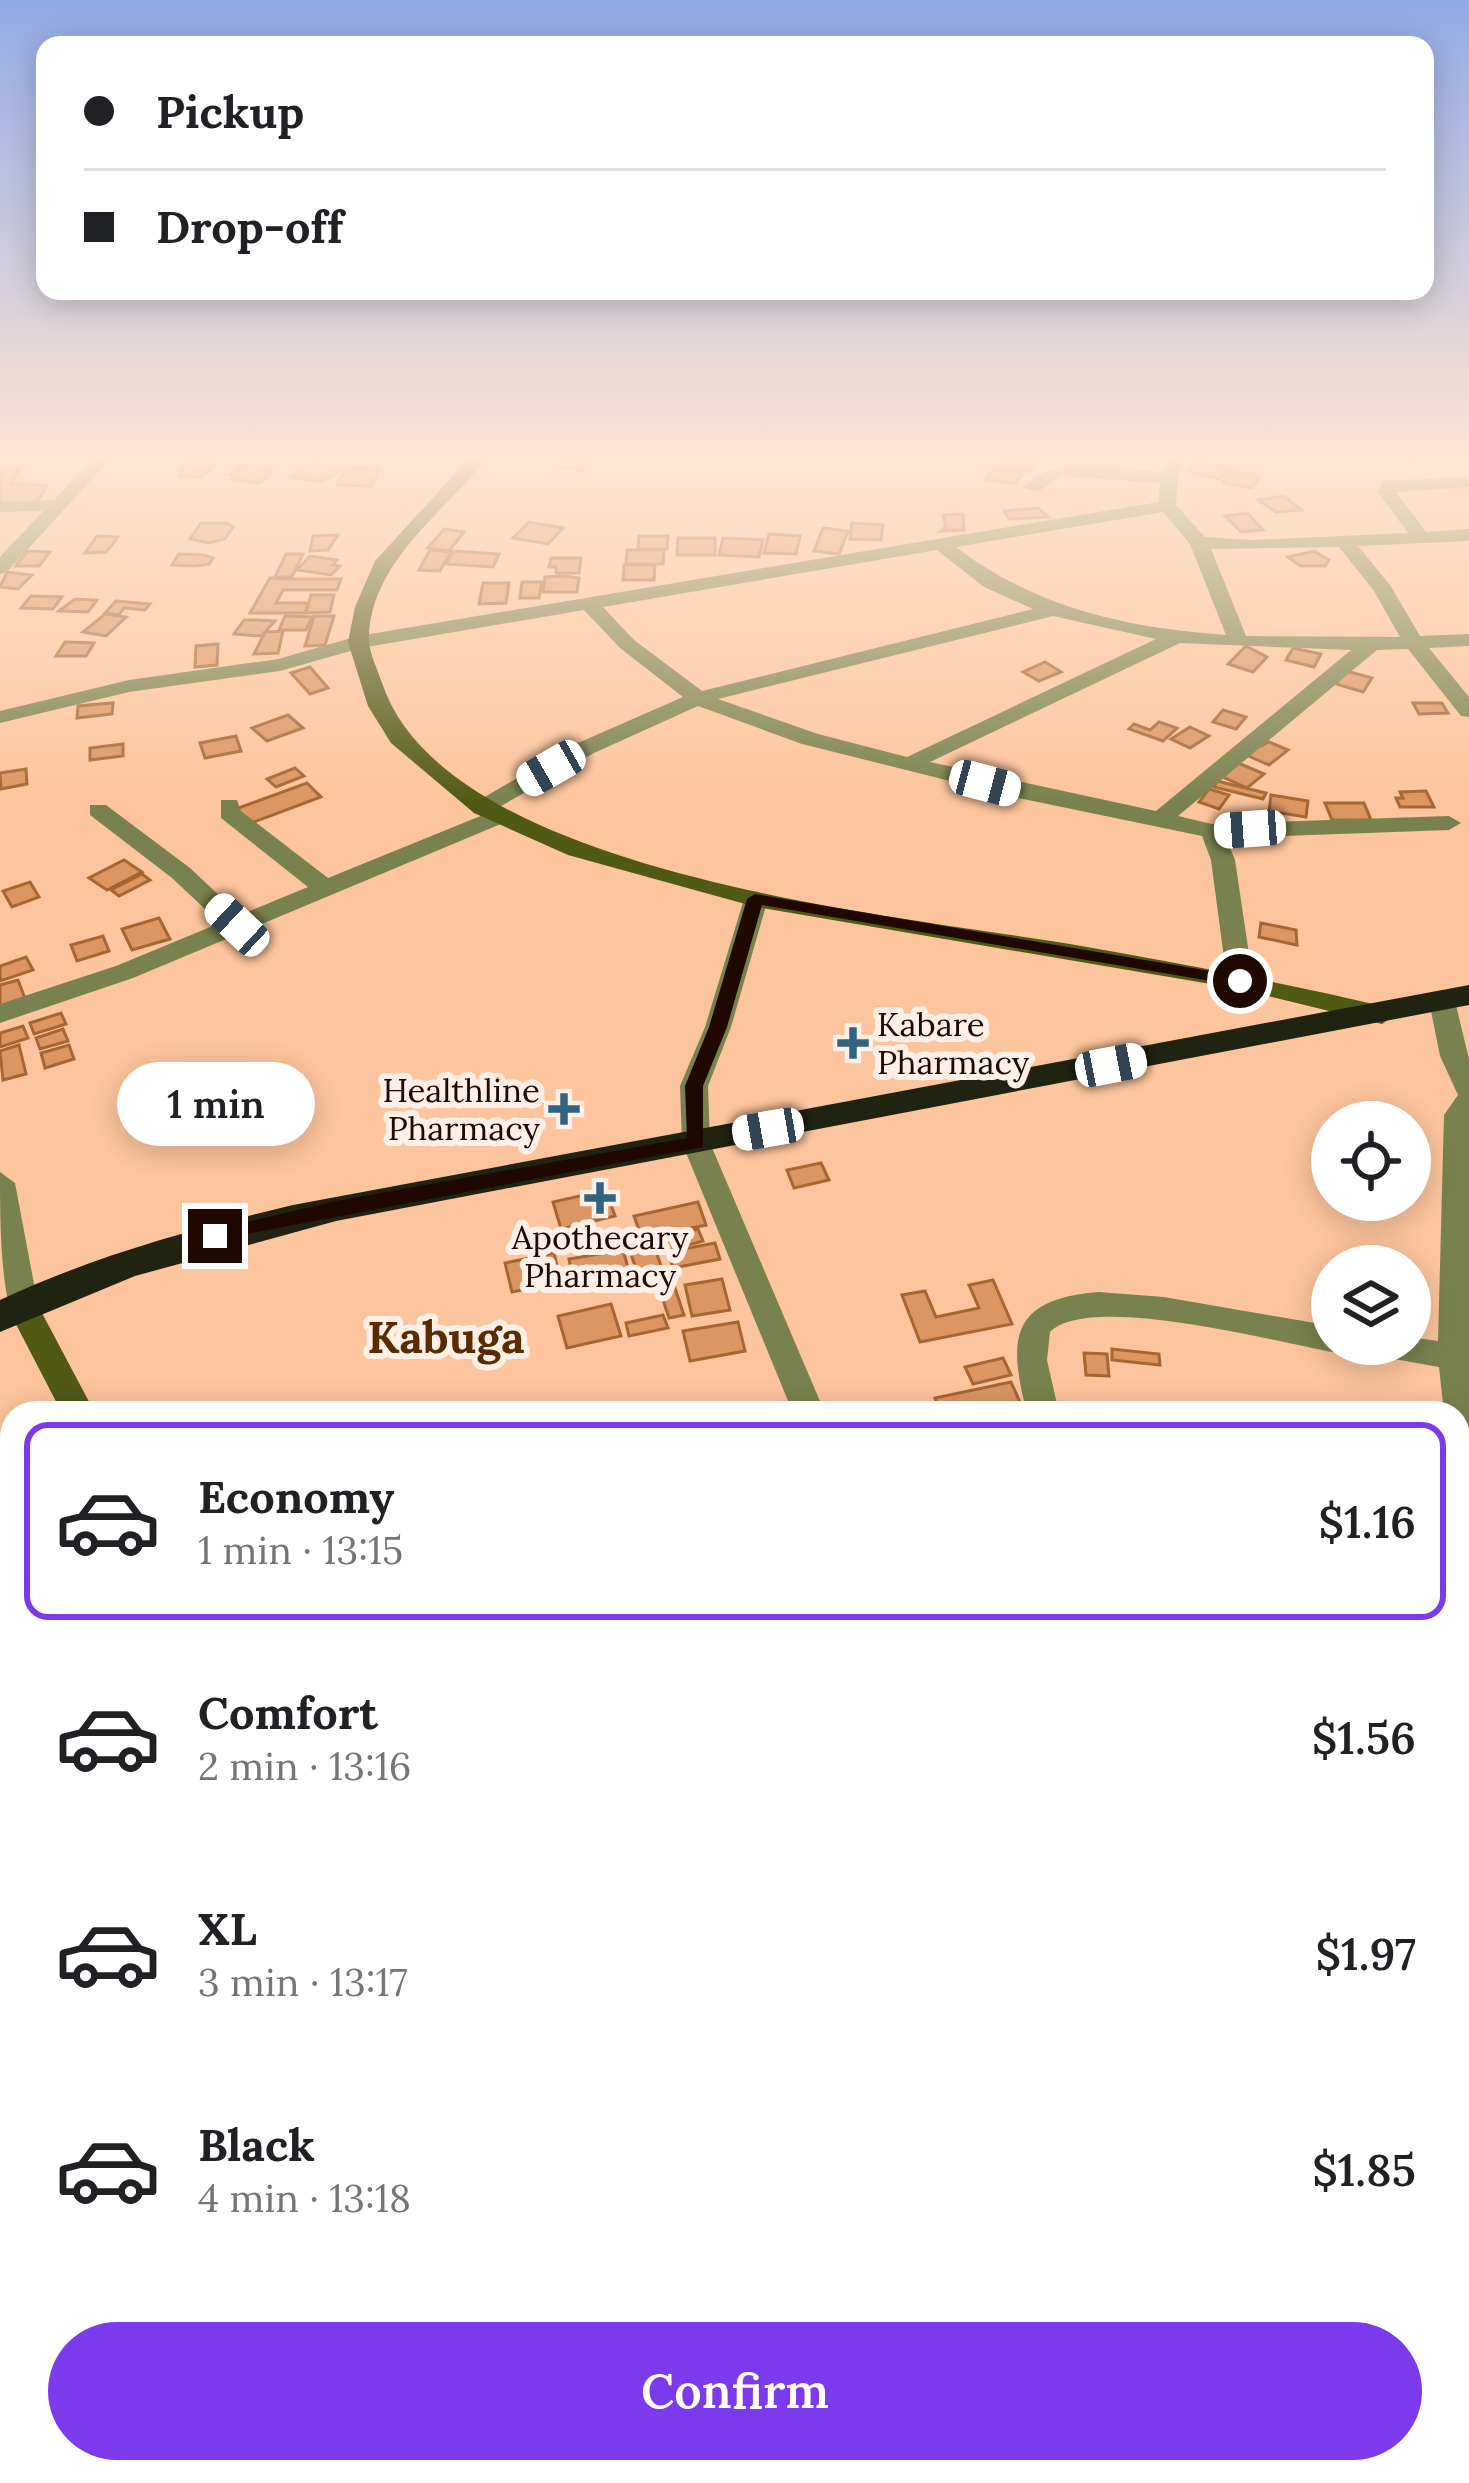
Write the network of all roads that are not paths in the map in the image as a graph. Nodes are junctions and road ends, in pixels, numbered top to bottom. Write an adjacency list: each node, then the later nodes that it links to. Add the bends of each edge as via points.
1 (381, 570): 11 (street)
2 (797, 570): 6 (street)
3 (973, 570): 7 (street)
4 (1210, 570): 9 (street)
5 (1367, 570): 12 (street)
6 (589, 604): 11 (street); 14 (street)
7 (1054, 610): 8 (street); 14 (street)
8 (1176, 637): 9 (street); 17 (street)
9 (1238, 640): 13 (street)
10 (1469, 640): 12 (street)
11 (358, 642): 16 (street, via 280,665 129,686); 20 (street, via 399,738)
12 (1414, 643): 13 (street); 15 (street)
13 (1371, 644): 21 (street)
14 (698, 698): 17 (street, via 810,739); 20 (street, via 586,748)
15 (1469, 711)
16 (0, 718)
17 (913, 762): 21 (street)
18 (229, 805): 24 (street, via 229,814)
19 (98, 810): 26 (street)
20 (491, 812): 24 (street); 25 (street, via 576,850)
21 (1161, 820): 23 (street)
22 (1449, 823): 23 (street)
23 (1212, 831): 27 (street)
24 (324, 887): 26 (street)
25 (755, 899): 27 (street); 33 (street, via 694,1086)
26 (237, 925): 29 (street)
27 (1240, 981): 30 (street)
28 (1456, 998): 30 (highway); 31 (street, via 1454,1056)
29 (0, 1013)
30 (1382, 1015): 33 (highway)
31 (1469, 1090)
32 (1469, 1100): 38 (street, via 1459,1115)
33 (696, 1143): 35 (highway, via 215,1236); 40 (street)
34 (0, 1184): 35 (street)
35 (11, 1311): 39 (street)
36 (1311, 1336): 41 (street, via 1133,1306 1069,1306 1034,1332)
37 (1431, 1352): 38 (street)
38 (1454, 1355): 42 (street)
39 (71, 1401)
40 (804, 1401)
41 (1040, 1401)
42 (1456, 1401)

